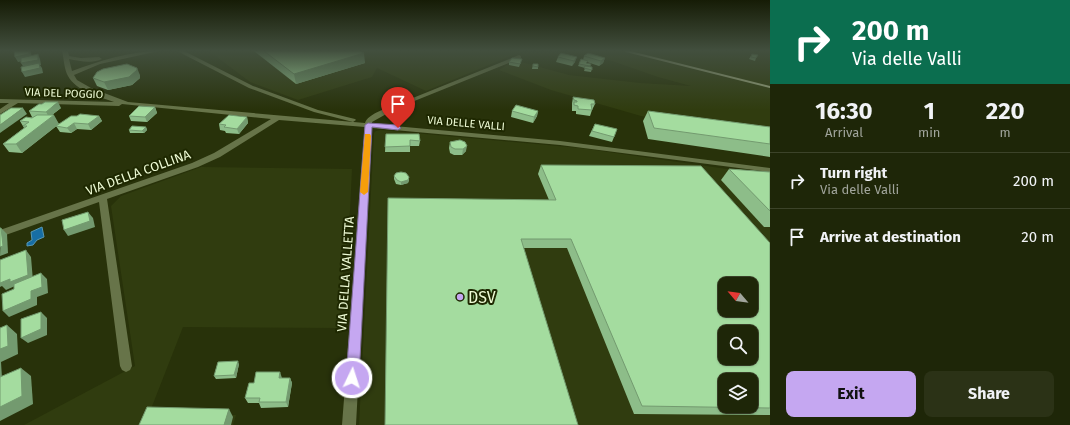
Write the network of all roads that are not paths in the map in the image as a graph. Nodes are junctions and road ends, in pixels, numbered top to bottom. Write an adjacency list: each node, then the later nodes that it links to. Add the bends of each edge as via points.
1 (71, 71): 6 (street, VIA DELLE VALLI, via 75,80 90,89)
2 (218, 71): 7 (street, via 244,84)
3 (485, 71): 12 (street, via 382,112 369,121)
4 (0, 101): 5 (street, VIA DEL POGGIO)
5 (17, 101): 6 (street, VIA DEL POGGIO); 8 (street)
6 (128, 104): 9 (street, VIA DELLE VALLI)
7 (316, 111): 10 (street, via 314,117); 11 (street, via 353,120)
8 (0, 112)
9 (277, 118): 10 (street, VIA DELLE VALLI); 14 (street, VIA DELLA COLLINA, via 202,163)
10 (308, 121): 11 (street, VIA DELLE VALLI)
11 (357, 124): 12 (street, VIA DELLE VALLI)
12 (368, 125): 13 (street, VIA DELLE VALLI, via 586,146); 17 (street, VIA DELLA VALLETTA)
13 (770, 170)
14 (103, 199): 15 (street, VIA DELLA COLLINA); 16 (street)
15 (0, 234)
16 (126, 366)
17 (349, 425)

